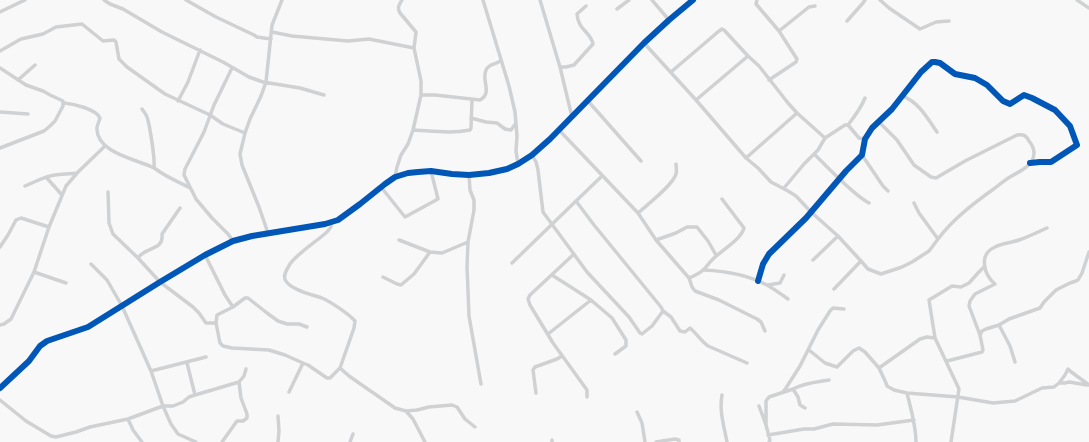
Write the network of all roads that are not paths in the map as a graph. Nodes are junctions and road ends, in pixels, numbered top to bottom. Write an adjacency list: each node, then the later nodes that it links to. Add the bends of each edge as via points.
1 (22, 0): 20 (street)
2 (104, 0): 29 (street)
3 (186, 0): 15 (street)
4 (282, 0): 25 (street, via 272,24)
5 (402, 0): 28 (street, via 398,10 416,32)
6 (483, 0): 32 (street)
7 (540, 0): 34 (street)
8 (629, 0): 19 (street)
9 (652, 0): 21 (street)
10 (693, 0): 21 (street)
11 (757, 0): 24 (street, via 756,4)
12 (865, 0): 22 (street)
13 (880, 0): 23 (street, via 920,29 936,22)
14 (1077, 0): 18 (street)
15 (194, 2): 26 (street, via 216,17 257,37)
16 (586, 6): 34 (street, via 577,14 580,24 593,44 574,65)
17 (815, 6): 24 (street, via 809,7)
18 (1089, 8)
19 (617, 9)
20 (0, 12)
21 (669, 20): 27 (street)
22 (847, 21)
23 (949, 21)
24 (779, 31): 39 (street, via 797,61)
25 (272, 32): 26 (street); 28 (street, via 348,42 369,40)
26 (271, 39): 40 (street)
27 (644, 43): 37 (street); 48 (street)
28 (414, 48): 42 (street, via 421,81)
29 (200, 50): 36 (street); 45 (street)
30 (0, 51): 45 (street, via 21,39 43,34 56,27 82,24 103,41 114,40 120,59 127,67 165,94)
31 (748, 56): 37 (street, via 722,29); 39 (street); 47 (street)
32 (501, 60): 46 (street, via 491,65 484,74 484,97); 58 (street, via 513,100)
33 (35, 65): 38 (street)
34 (560, 67): 55 (street)
35 (0, 68): 38 (street)
36 (232, 68): 40 (street); 54 (street)
37 (671, 72): 47 (street)
38 (18, 80): 49 (street)
39 (769, 80): 52 (street)
40 (266, 82): 41 (street); 63 (street)
41 (324, 95)
42 (421, 95): 46 (street); 60 (street)
43 (902, 96): 57 (street, via 892,110); 62 (street, via 909,98 916,105); 73 (street, via 921,72 935,62 955,74 975,78 1010,104 1024,95 1055,110 1070,126 1076,145 1051,162)
44 (865, 98): 59 (street)
45 (178, 100): 54 (street)
46 (472, 100): 56 (street)
47 (696, 100): 71 (street)
48 (588, 101): 55 (street); 72 (street)
49 (64, 103): 66 (street, via 74,104 99,115 97,127); 67 (street, via 55,121 44,131)
50 (142, 109): 76 (street, via 148,118)
51 (0, 112): 53 (street)
52 (797, 113): 64 (street); 71 (street)
53 (28, 114)
54 (210, 115): 63 (street); 86 (street, via 185,169 184,174)
55 (572, 117): 61 (street)
56 (471, 118): 58 (street, via 497,123 508,130); 60 (street, via 471,128 466,131)
57 (878, 120): 65 (street); 73 (street, via 897,140 914,164 931,177 936,178 982,152 1022,134 1034,150)
58 (516, 124): 74 (street)
59 (848, 125): 64 (street); 65 (street, via 859,138)
60 (413, 130): 82 (street, via 401,155)
61 (559, 130): 69 (street); 80 (street)
62 (937, 132)
63 (245, 133): 102 (street, via 240,154 242,165)
64 (825, 138): 68 (street)
65 (865, 139): 70 (street)
66 (105, 146): 76 (street, via 121,156); 78 (street)
67 (0, 148)
68 (814, 154): 83 (street); 87 (street)
69 (532, 155): 74 (street); 99 (street, via 538,170 543,212)
70 (862, 155): 83 (street); 88 (street)
71 (746, 158): 87 (street, via 772,182)
72 (641, 161)
73 (1030, 163): 104 (street, via 976,201)
74 (518, 164): 79 (street, via 507,169)
75 (676, 164): 97 (street, via 674,178)
76 (154, 168): 86 (street)
77 (431, 171): 79 (street); 82 (street); 85 (street, via 438,200 405,217)
78 (78, 172): 81 (street); 90 (street)
79 (469, 175): 108 (street, via 474,210)
80 (602, 176): 92 (street); 97 (street)
81 (46, 177): 84 (street); 90 (street)
82 (395, 177): 85 (street)
83 (840, 179): 93 (street); 96 (street)
84 (25, 186)
85 (381, 186): 98 (street, via 341,219)
86 (190, 188): 107 (street, via 196,199)
87 (784, 188): 96 (street)
88 (888, 191)
89 (108, 192): 115 (street, via 109,223 113,234)
90 (62, 195): 100 (street)
91 (722, 199): 114 (street, via 744,228 741,235)
92 (576, 201): 99 (street); 137 (street)
93 (869, 203)
94 (914, 203): 104 (street)
95 (180, 208): 115 (street, via 162,234 161,243)
96 (811, 212): 103 (street); 127 (street, via 769,254)
97 (638, 213): 106 (street)
98 (330, 223): 102 (street); 155 (street, via 331,227 327,232 290,264 284,276 289,285 323,299 355,321)
99 (552, 224): 112 (street); 118 (street)
100 (49, 227): 109 (street, via 21,218 16,220); 122 (street)
101 (1047, 228): 120 (street, via 991,249 984,258)
102 (268, 233): 107 (street)
103 (838, 236): 116 (street); 117 (street)
104 (938, 239): 117 (street, via 929,250 912,262 881,274)
105 (399, 240): 110 (street)
106 (656, 240): 114 (street, via 687,227 696,227); 126 (street)
107 (233, 241): 113 (street)
108 (468, 242): 110 (street, via 442,253); 162 (street, via 469,316)
109 (0, 247)
110 (430, 252): 125 (street, via 414,274 402,285)
111 (1089, 252): 140 (street, via 1078,280 1056,290 1040,308)
112 (574, 254): 123 (street); 137 (street, via 640,333 652,326)
113 (205, 255): 128 (street); 135 (street)
114 (716, 256): 121 (street)
115 (138, 258): 128 (street)
116 (813, 260)
117 (861, 262): 131 (street)
118 (512, 263)
119 (91, 264): 134 (street, via 107,280)
120 (984, 267): 144 (street, via 996,284 975,294 970,300 969,306); 145 (street, via 969,283 961,287 952,286 929,300)
121 (704, 270): 126 (street); 127 (street, via 716,270)
122 (34, 272): 129 (street); 139 (street, via 11,319)
123 (552, 274): 133 (street); 143 (street, via 528,299)
124 (784, 275): 130 (street, via 780,283)
125 (383, 277)
126 (689, 278): 142 (street, via 695,291 757,319)
127 (758, 281): 130 (street)
128 (160, 282): 134 (street); 138 (street, via 193,307 206,323)
129 (66, 283)
130 (768, 285): 132 (street)
131 (834, 289)
132 (788, 299)
133 (591, 300): 143 (street); 147 (street, via 612,318 626,340 626,346)
134 (122, 306): 158 (street); 164 (street, via 88,327 47,341)
135 (233, 307): 138 (street, via 217,315); 141 (street, via 248,298 278,321)
136 (844, 309): 146 (street, via 833,308 830,311)
137 (663, 310): 154 (street, via 680,331 685,332 690,328 708,346)
138 (216, 323): 153 (street, via 223,346 269,350)
139 (0, 325)
140 (999, 325): 144 (street, via 982,331); 152 (street)
141 (307, 327)
142 (765, 331)
143 (548, 334): 148 (street)
144 (980, 335): 150 (street, via 982,352)
145 (935, 338): 150 (street); 156 (street, via 920,339)
146 (809, 350): 156 (street, via 825,363 837,367 859,348 866,352); 168 (street)
147 (615, 354)
148 (562, 356): 167 (street, via 534,367); 172 (street, via 587,390)
149 (206, 357): 151 (street)
150 (946, 361): 173 (street, via 959,389)
151 (187, 362): 158 (street); 170 (street)
152 (1015, 362)
153 (303, 363): 155 (street, via 327,378); 166 (street)
154 (748, 363)
155 (340, 368): 178 (street, via 395,408)
156 (879, 368): 169 (street, via 887,386)
157 (246, 369): 160 (street)
158 (151, 372): 175 (street)
159 (829, 380): 165 (street)
160 (239, 382): 170 (street); 189 (street, via 247,418 237,421)
161 (1059, 383): 163 (street); 163 (street, via 1068,369); 173 (street, via 1015,401 993,404)
162 (481, 384)
163 (1089, 385)
164 (0, 388)
165 (793, 389): 168 (street); 177 (street, via 800,405)
166 (289, 392)
167 (536, 393)
168 (782, 393): 183 (street, via 769,397 766,401)
169 (907, 393): 173 (street); 182 (street)
170 (195, 395): 175 (street, via 173,406)
171 (722, 395): 196 (street, via 720,403)
172 (587, 397)
173 (958, 397): 199 (street)
174 (0, 400): 181 (street, via 26,422 56,437)
175 (163, 406): 181 (street); 188 (street, via 178,434)
176 (759, 406): 183 (street)
177 (805, 408)
178 (406, 411): 184 (street, via 452,405 457,407 465,419); 192 (street)
179 (636, 412): 193 (street, via 642,423)
180 (278, 416): 190 (street)
181 (128, 419): 187 (street)
182 (914, 420): 186 (street, via 877,424 833,424); 198 (street)
183 (766, 425): 186 (street)
184 (475, 427)
185 (353, 434): 191 (street)
186 (768, 435): 197 (street)
187 (142, 442)
188 (196, 442)
189 (222, 442)
190 (278, 442)
191 (350, 442)
192 (425, 442)
193 (645, 442)
194 (656, 442): 195 (street, via 675,439)
195 (679, 442)
196 (727, 442)
197 (769, 442)
198 (916, 442)
199 (952, 442)

